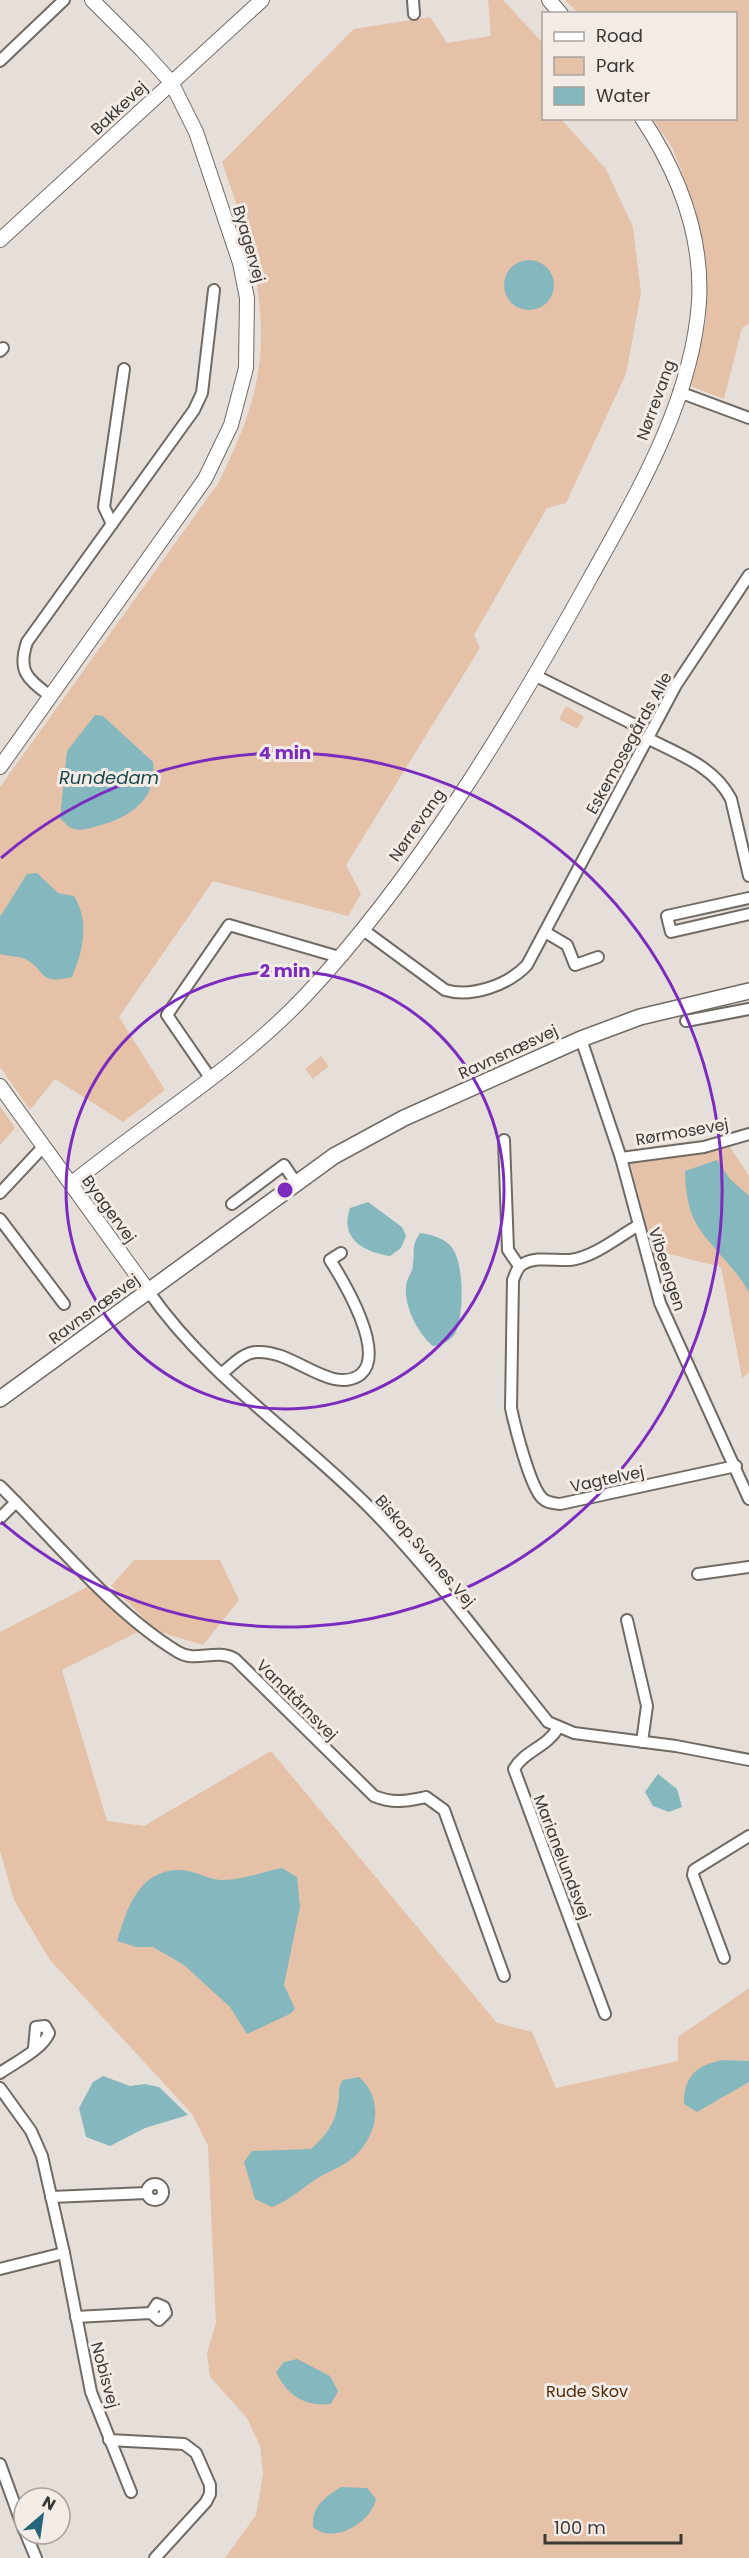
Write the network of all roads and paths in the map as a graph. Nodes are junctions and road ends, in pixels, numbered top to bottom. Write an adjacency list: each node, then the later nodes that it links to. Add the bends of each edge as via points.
1 (64, 0): 8 (street)
2 (92, 0): 9 (street, Byagervej)
3 (262, 0): 9 (street, Bakkevej)
4 (413, 0): 7 (street)
5 (549, 0): 6 (street)
6 (559, 12)
7 (414, 14)
8 (0, 60)
9 (171, 82): 11 (street, Bakkevej); 19 (street, Byagervej, via 196,132 240,262 247,298 246,368 231,425 205,478)
10 (643, 120): 14 (street, Nørrevang, via 680,184 697,249 699,295 695,332)
11 (0, 240)
12 (214, 290): 16 (street, via 202,393 194,410)
13 (124, 369): 16 (street, via 104,507)
14 (679, 392): 15 (street); 18 (street, Nørrevang, via 656,451 615,533)
15 (749, 418)
16 (112, 524): 19 (street, via 27,642 23,666 28,679)
17 (749, 575): 21 (street, Eskemosegårds Alle, via 676,685)
18 (534, 675): 20 (street); 26 (street, Nørrevang, via 460,792)
19 (50, 696): 22 (street, Byagervej)
20 (633, 724)
21 (647, 738): 23 (street, via 705,768 725,787); 27 (street, Eskemosegårds Alle)
22 (0, 767)
23 (749, 876)
24 (749, 898): 25 (street, via 667,916 671,932)
25 (749, 914)
26 (362, 929): 27 (street, Eskemosegårds Alle, via 446,990 459,994 516,976 527,965); 28 (street, Nørrevang)
27 (545, 932): 29 (street, via 567,945 576,965)
28 (339, 957): 34 (street, Nørrevang, via 277,1023); 34 (street, via 230,926 167,1016)
29 (598, 957)
30 (749, 991): 33 (main road, Ravnsnæsvej, via 688,1003)
31 (749, 1009): 32 (street)
32 (686, 1021)
33 (581, 1039): 39 (street, Vibeengen); 40 (main road, Ravnsnæsvej, via 404,1118 334,1156)
34 (211, 1079): 41 (street, Nørrevang)
35 (0, 1086): 38 (street, Byagervej)
36 (749, 1134): 39 (street, Rørmosevej, via 704,1147)
37 (504, 1140): 47 (street, via 508,1250)
38 (44, 1146): 41 (street, Byagervej); 42 (street)
39 (621, 1158): 45 (street, Vibeengen)
40 (296, 1183): 43 (street, via 284,1165); 48 (main road, Ravnsnæsvej)
41 (70, 1184): 48 (street, Byagervej)
42 (0, 1193)
43 (232, 1204)
44 (0, 1219): 49 (street)
45 (637, 1226): 47 (street, via 584,1256 532,1260); 52 (street, Vibeengen, via 660,1303)
46 (341, 1253): 50 (street, via 330,1260 358,1311 369,1353 359,1376 334,1379 265,1352 245,1354)
47 (519, 1266): 52 (street, Vagtelvej, via 513,1280 511,1408 543,1499 560,1504)
48 (149, 1292): 50 (street, Biskop Svanes Vej); 51 (main road, Ravnsnæsvej)
49 (64, 1304)
50 (221, 1374): 60 (street, Biskop Svanes Vej, via 308,1449 387,1526 548,1722)
51 (0, 1399)
52 (736, 1466): 54 (street, Vibeengen)
53 (0, 1486): 55 (street, Vandtårnsvej)
54 (749, 1498)
55 (16, 1502): 56 (street); 65 (street, Vandtårnsvej, via 146,1630 187,1656 220,1653 235,1659 375,1796 400,1803 426,1797 444,1810)
56 (0, 1518)
57 (749, 1567): 58 (street)
58 (698, 1574)
59 (627, 1620): 61 (street, via 647,1706)
60 (558, 1728): 61 (street, Biskop Svanes Vej); 66 (street, Marianelundsvej, via 552,1739 520,1759 513,1769)
61 (642, 1742): 62 (street, Biskop Svanes Vej)
62 (749, 1760)
63 (749, 1836): 64 (street, via 694,1870)
64 (724, 1958)
65 (504, 1976)
66 (605, 2014)
67 (34, 2048): 68 (street)
68 (0, 2073)
69 (0, 2088): 71 (street, Nobisvej, via 31,2131 42,2156)
70 (147, 2193): 71 (street)
71 (51, 2197): 72 (street, Nobisvej)
72 (64, 2253): 73 (street); 75 (street, Nobisvej)
73 (0, 2269)
74 (150, 2313): 75 (street)
75 (76, 2317): 76 (street, Nobisvej, via 91,2392)
76 (109, 2440): 78 (street, Nobisvej); 80 (street, via 184,2444 196,2453 210,2485 206,2502)
77 (0, 2464): 79 (street)
78 (131, 2492)
79 (12, 2496)
80 (155, 2558)

